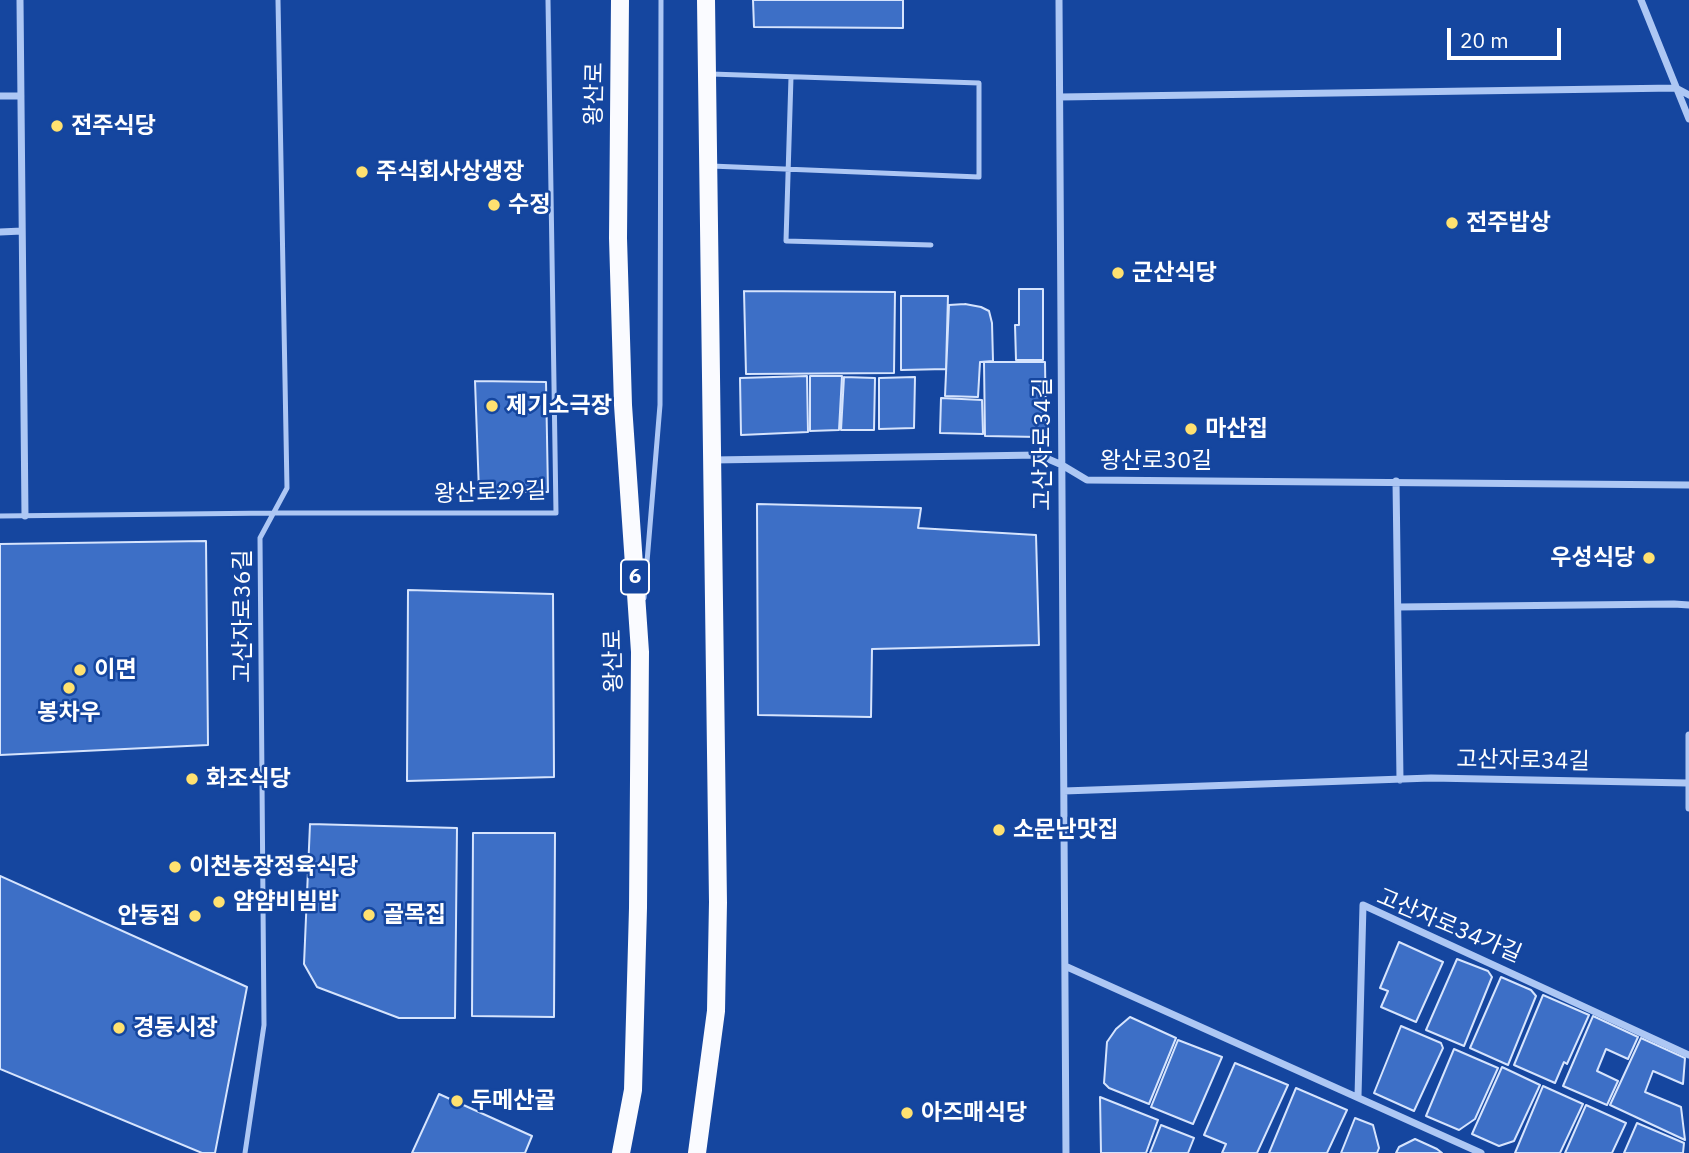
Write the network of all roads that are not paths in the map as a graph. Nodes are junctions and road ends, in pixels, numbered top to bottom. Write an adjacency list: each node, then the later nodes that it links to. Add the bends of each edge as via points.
1 (20, 0): 14 (street)
2 (278, 0): 26 (lane, 고산자로36길, via 287,488)
3 (548, 0): 26 (lane, 왕산로29길, via 556,513)
4 (620, 0): 31 (main road, 왕산로 / 6, via 618,238 623,405)
5 (661, 0): 31 (lane, via 660,405)
6 (706, 0): 9 (main road)
7 (1059, 0): 15 (street, 고산자로34길)
8 (1641, 0): 11 (street)
9 (707, 74): 10 (lane); 17 (main road)
10 (792, 77): 18 (lane); 18 (lane, via 979,83 979,177)
11 (1676, 88): 12 (street); 15 (street); 16 (street)
12 (1689, 95)
13 (0, 96): 14 (street)
14 (21, 96): 19 (street)
15 (1060, 97): 23 (street, 고산자로34길)
16 (1689, 119)
17 (708, 166): 18 (lane); 22 (main road)
18 (788, 169): 21 (lane, via 786,241)
19 (22, 231): 20 (street); 28 (street)
20 (0, 232)
21 (931, 245)
22 (712, 460): 23 (street, 왕산로30길, via 1039,456); 42 (main road, via 716,1011)
23 (1062, 465): 24 (street, 왕산로30길, via 1087,480); 35 (street, 고산자로34길)
24 (1396, 481): 25 (street, 왕산로30길); 30 (street)
25 (1689, 485)
26 (274, 513): 28 (lane, 왕산로29길); 40 (lane, 고산자로36길, via 260,538 264,1024)
27 (0, 516): 28 (lane, 왕산로29길)
28 (24, 516)
29 (1689, 605): 30 (street)
30 (1398, 607): 33 (street)
31 (640, 652): 41 (main road, 왕산로 / 6, via 633,1090)
32 (1689, 735): 34 (street)
33 (1401, 780): 34 (street, 고산자로34길); 35 (street, 고산자로34길)
34 (1688, 783): 36 (street)
35 (1064, 791): 37 (street, 고산자로34길)
36 (1689, 808)
37 (1065, 966): 39 (street); 43 (street, 고산자로34길)
38 (1689, 1055): 39 (street, 고산자로34가길, via 1363,905)
39 (1359, 1096): 44 (street)
40 (245, 1153)
41 (621, 1153)
42 (697, 1153)
43 (1066, 1153)
44 (1481, 1153)

